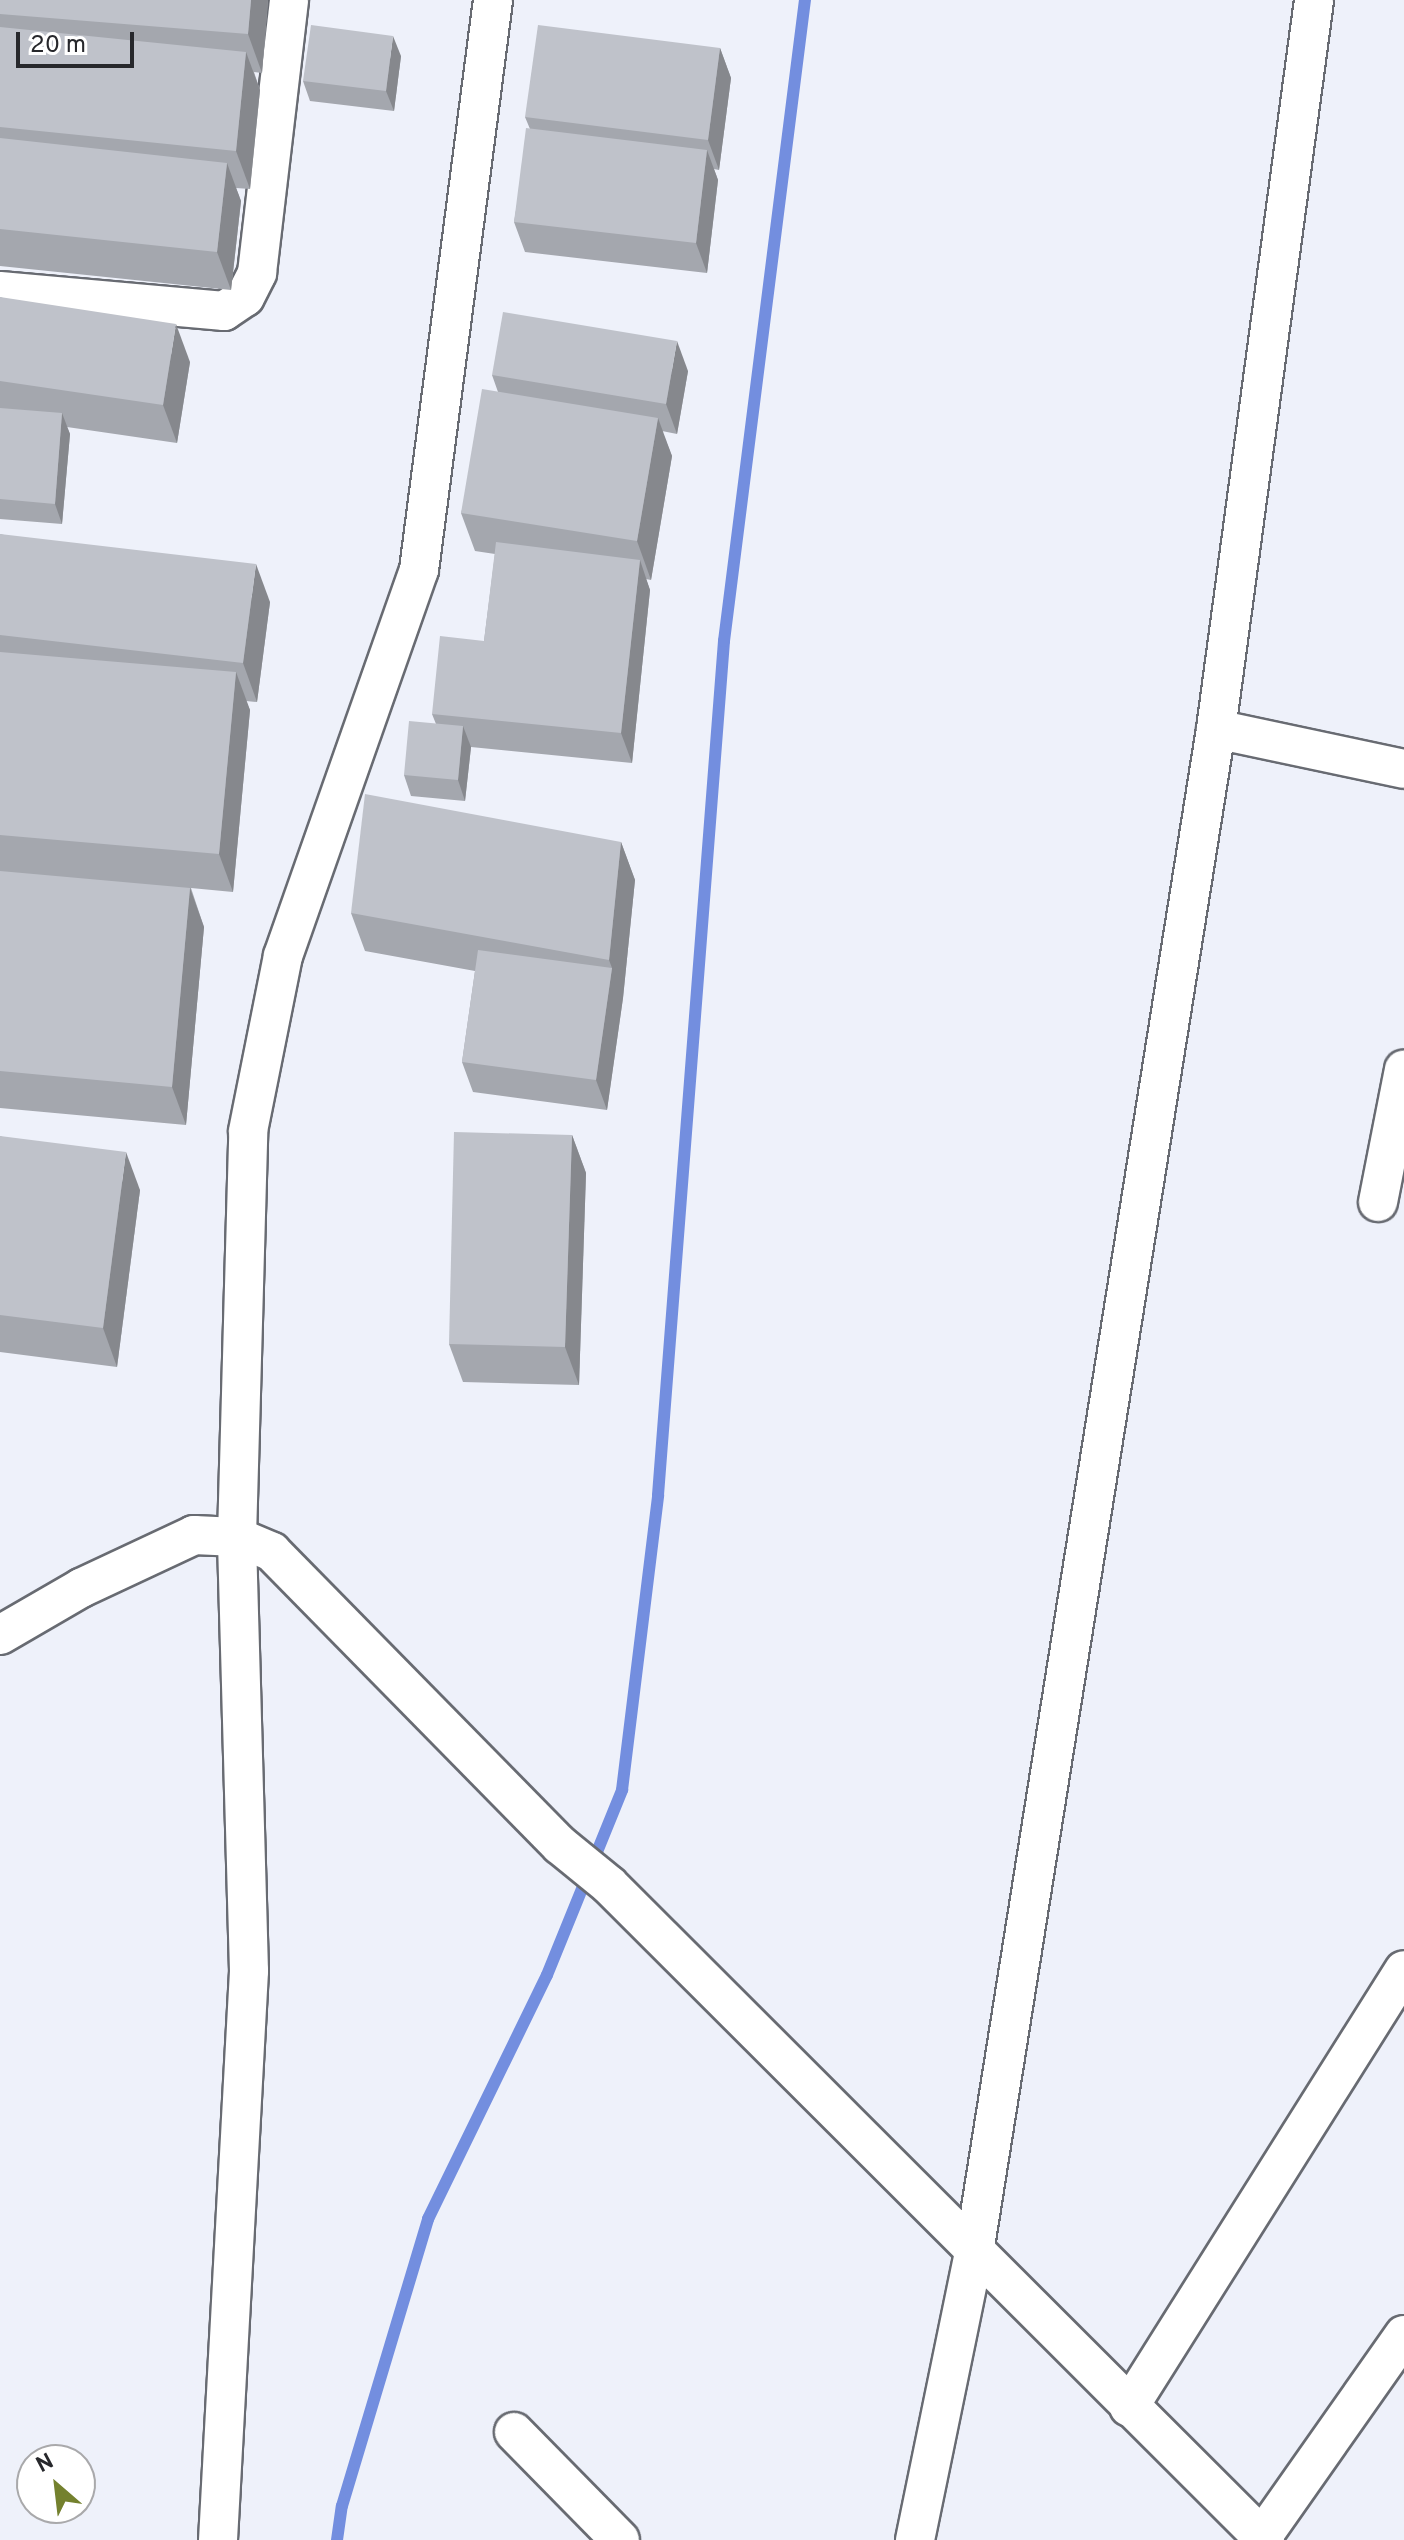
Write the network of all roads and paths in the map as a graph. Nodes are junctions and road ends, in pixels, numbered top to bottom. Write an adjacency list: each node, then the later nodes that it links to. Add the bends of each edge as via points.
1 (289, 0): 4 (street, via 257,273 245,297 224,311)
2 (493, 0): 9 (street, via 419,570 283,956 248,1131)
3 (1314, 0): 5 (street)
4 (0, 291)
5 (1216, 729): 6 (street); 12 (street)
6 (1404, 769)
7 (1404, 1070): 8 (street)
8 (1378, 1202)
9 (237, 1537): 10 (street, via 194,1535 81,1588); 12 (street, via 272,1552 560,1845 609,1885); 17 (street, via 249,1971)
10 (0, 1635)
11 (1404, 1970): 14 (street)
12 (974, 2252): 14 (street); 19 (street)
13 (1404, 2335): 16 (street)
14 (1129, 2407): 16 (street)
15 (514, 2432): 18 (street)
16 (1263, 2538)
17 (218, 2540)
18 (620, 2540)
19 (915, 2540)

